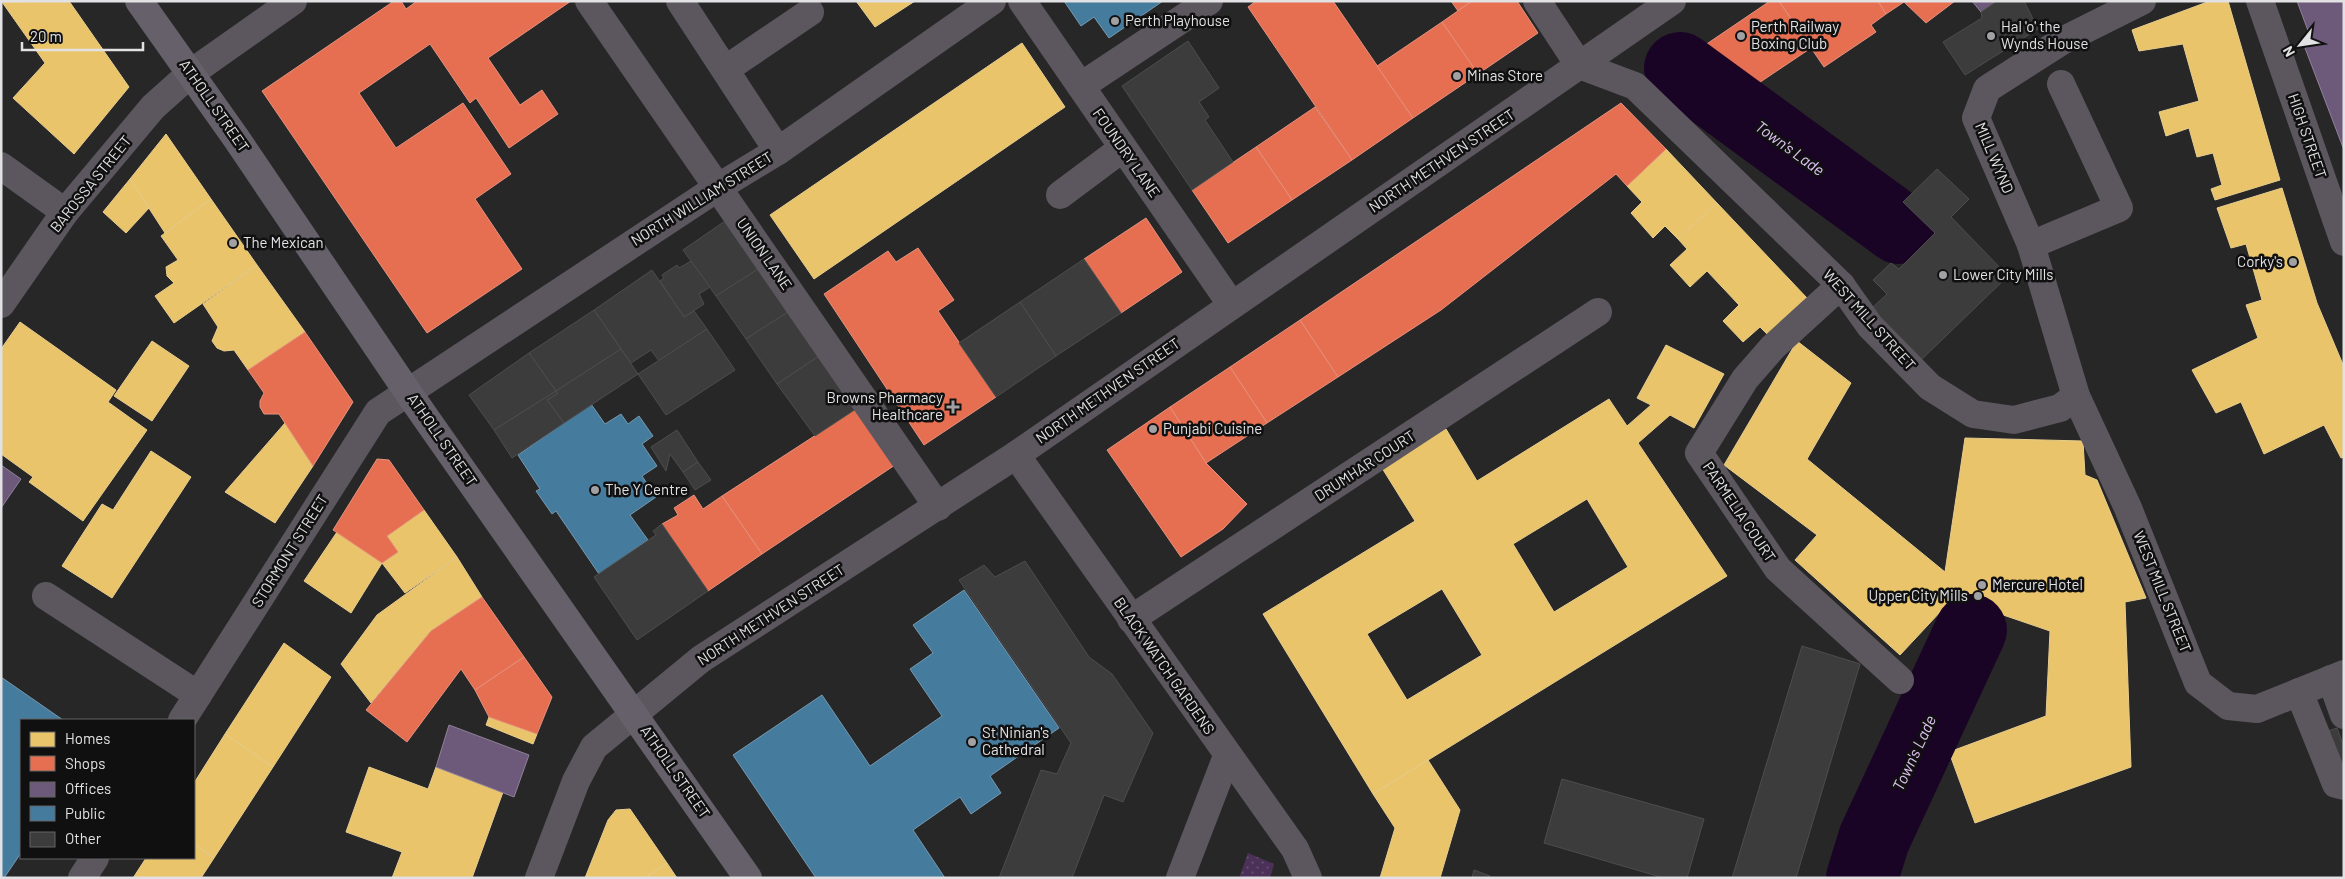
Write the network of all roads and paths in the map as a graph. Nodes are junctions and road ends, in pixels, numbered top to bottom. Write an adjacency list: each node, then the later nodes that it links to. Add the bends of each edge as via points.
1 (139, 1): 15 (main road, ATHOLL STREET)
2 (293, 1): 15 (street, BAROSSA STREET)
3 (589, 1): 21 (street, UNION LANE)
4 (680, 1): 14 (street)
5 (992, 1): 19 (street, NORTH WILLIAM STREET)
6 (1022, 1): 17 (street, FOUNDRY LANE)
7 (1209, 1): 17 (street)
8 (1537, 1): 13 (street)
9 (2142, 1): 25 (street, MILL WYND, via 2062,41 1987,90 1976,118)
10 (2260, 1): 24 (street, HIGH STREET)
11 (1659, 5): 13 (street, NORTH METHVEN STREET)
12 (810, 12): 14 (street)
13 (1579, 65): 26 (street, WEST MILL STREET, via 1635,86); 28 (street, NORTH METHVEN STREET, via 1517,111)
14 (726, 69): 19 (street)
15 (191, 73): 23 (street, BAROSSA STREET, via 154,107); 30 (main road, ATHOLL STREET)
16 (2061, 84): 25 (street, via 2119,208)
17 (1081, 86): 18 (street, FOUNDRY LANE)
18 (1123, 148): 22 (street); 28 (street, FOUNDRY LANE)
19 (778, 151): 21 (street, NORTH WILLIAM STREET)
20 (1, 166): 23 (street)
21 (717, 188): 30 (street, NORTH WILLIAM STREET); 33 (street, UNION LANE)
22 (1060, 195)
23 (65, 212): 27 (street, BAROSSA STREET)
24 (2344, 242)
25 (2031, 245): 31 (street, MILL WYND)
26 (1842, 285): 31 (street, WEST MILL STREET, via 1870,326 1930,387 1973,414 2014,420 2060,408); 37 (street, PARMELIA COURT, via 1773,346 1745,380 1699,453 1778,569)
27 (1, 304)
28 (1231, 304): 32 (street, NORTH METHVEN STREET)
29 (1598, 312): 35 (street, DRUMHAR COURT)
30 (407, 391): 39 (street, STORMONT STREET, via 378,412); 40 (main road, ATHOLL STREET)
31 (2076, 396): 38 (street, WEST MILL STREET, via 2128,508 2198,683 2228,706 2257,709)
32 (1016, 455): 33 (street, NORTH METHVEN STREET); 35 (street, BLACK WATCH GARDENS)
33 (938, 506): 40 (street, NORTH METHVEN STREET, via 701,659)
34 (46, 596): 39 (street)
35 (1132, 619): 43 (street, BLACK WATCH GARDENS)
36 (2337, 676): 38 (street); 41 (street)
37 (1900, 680)
38 (2299, 692): 44 (street)
39 (198, 695): 42 (street, STORMONT STREET)
40 (635, 714): 47 (street, NORTH METHVEN STREET, via 594,748 576,781); 48 (main road, ATHOLL STREET)
41 (2344, 715)
42 (183, 719)
43 (1227, 756): 49 (street); 50 (street, BLACK WATCH GARDENS, via 1295,849)
44 (2340, 785)
45 (94, 859): 46 (street)
46 (82, 878)
47 (539, 878)
48 (748, 878)
49 (1180, 878)
50 (1308, 878)

